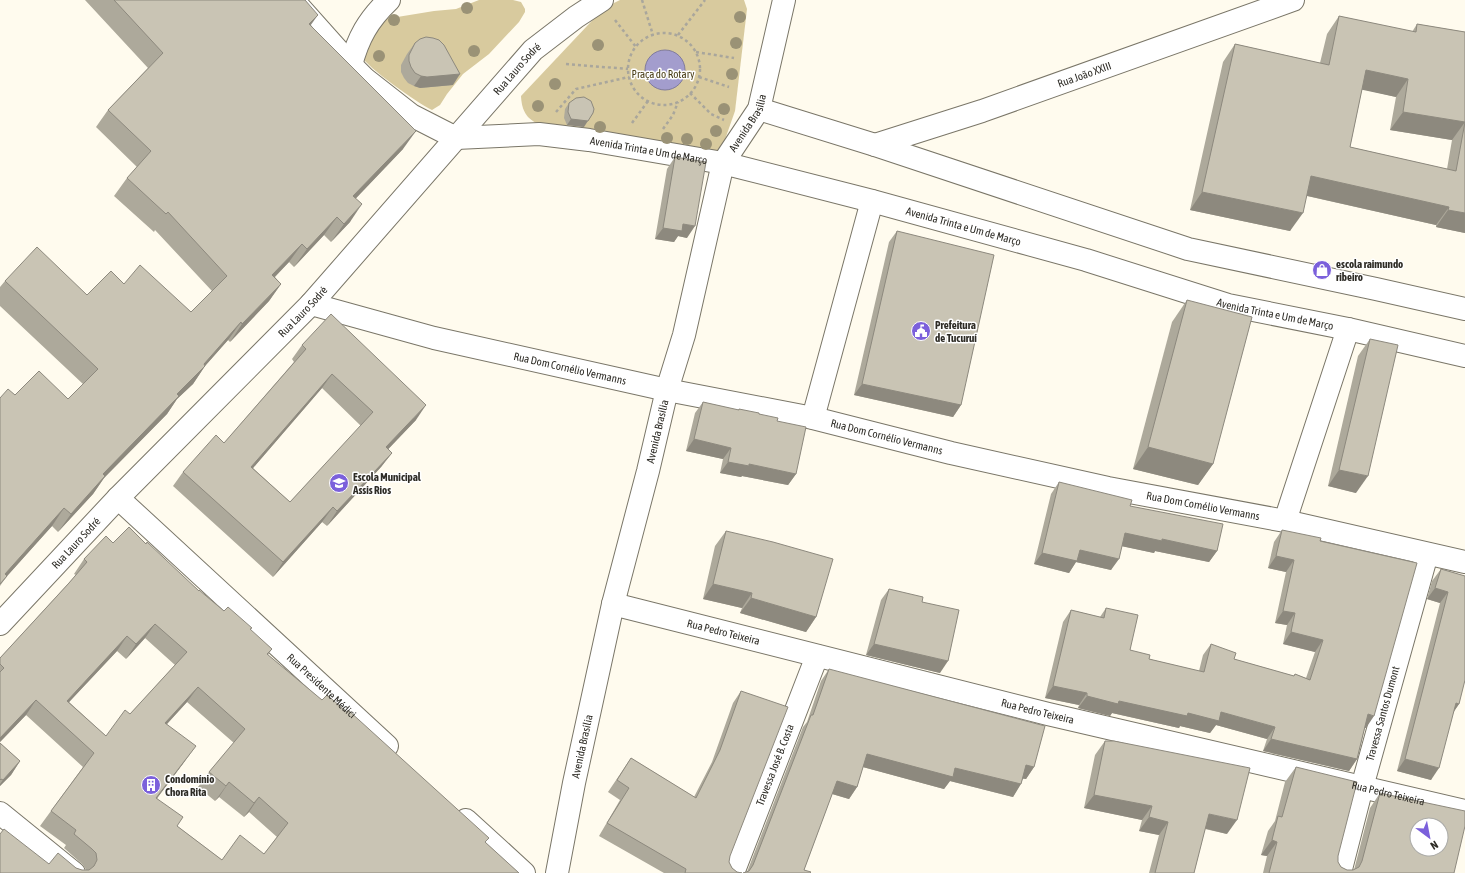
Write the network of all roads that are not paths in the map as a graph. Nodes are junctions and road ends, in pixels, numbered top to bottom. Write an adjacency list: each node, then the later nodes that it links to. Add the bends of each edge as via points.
1 (293, 0): 6 (street)
2 (389, 0): 6 (street, via 360,36)
3 (602, 0): 8 (street, Rua Lauro Sodré, via 533,50)
4 (784, 0): 7 (street, Avenida Brasília)
5 (1293, 0): 9 (street, Rua João XXIII, via 982,111)
6 (351, 65): 8 (street, via 411,115)
7 (759, 109): 9 (street); 10 (street, Avenida Brasília)
8 (456, 138): 10 (street, Avenida Trinta e Um de Março, via 539,134); 12 (street, Rua Lauro Sodré)
9 (875, 145): 13 (street, via 1188,249)
10 (724, 163): 11 (street, Avenida Trinta e Um de Março); 16 (street, Avenida Brasília, via 684,335)
11 (872, 200): 14 (street, Avenida Trinta e Um de Março, via 1086,260 1228,305); 17 (street)
12 (311, 304): 16 (street, Rua Dom Cornélio Vermanns, via 434,338); 18 (street, Rua Lauro Sodré)
13 (1465, 309)
14 (1348, 329): 15 (street, Avenida Trinta e Um de Março); 19 (street)
15 (1465, 356)
16 (667, 390): 17 (street, Rua Dom Cornélio Vermanns); 22 (street, Avenida Brasília)
17 (813, 418): 19 (street, Rua Dom Cornélio Vermanns, via 951,453 1108,488)
18 (118, 498): 23 (street, Rua Lauro Sodré); 25 (street, Rua Presidente Médici)
19 (1285, 521): 20 (street, Rua Dom Cornélio Vermanns)
20 (1427, 554): 21 (street, Rua Dom Cornélio Vermanns); 26 (street, Travessa Santos Dumont)
21 (1465, 562)
22 (613, 604): 24 (street, Rua Pedro Teixeira); 32 (street, Avenida Brasília)
23 (0, 624)
24 (817, 656): 26 (street, Rua Pedro Teixeira, via 1048,714); 33 (street, Travessa José B. Costa)
25 (402, 761)
26 (1362, 787): 28 (street, Rua Pedro Teixeira); 34 (street, Travessa Santos Dumont)
27 (455, 809): 31 (street)
28 (1465, 811)
29 (0, 813): 30 (street)
30 (74, 873)
31 (524, 873)
32 (557, 873)
33 (733, 873)
34 (1340, 873)

